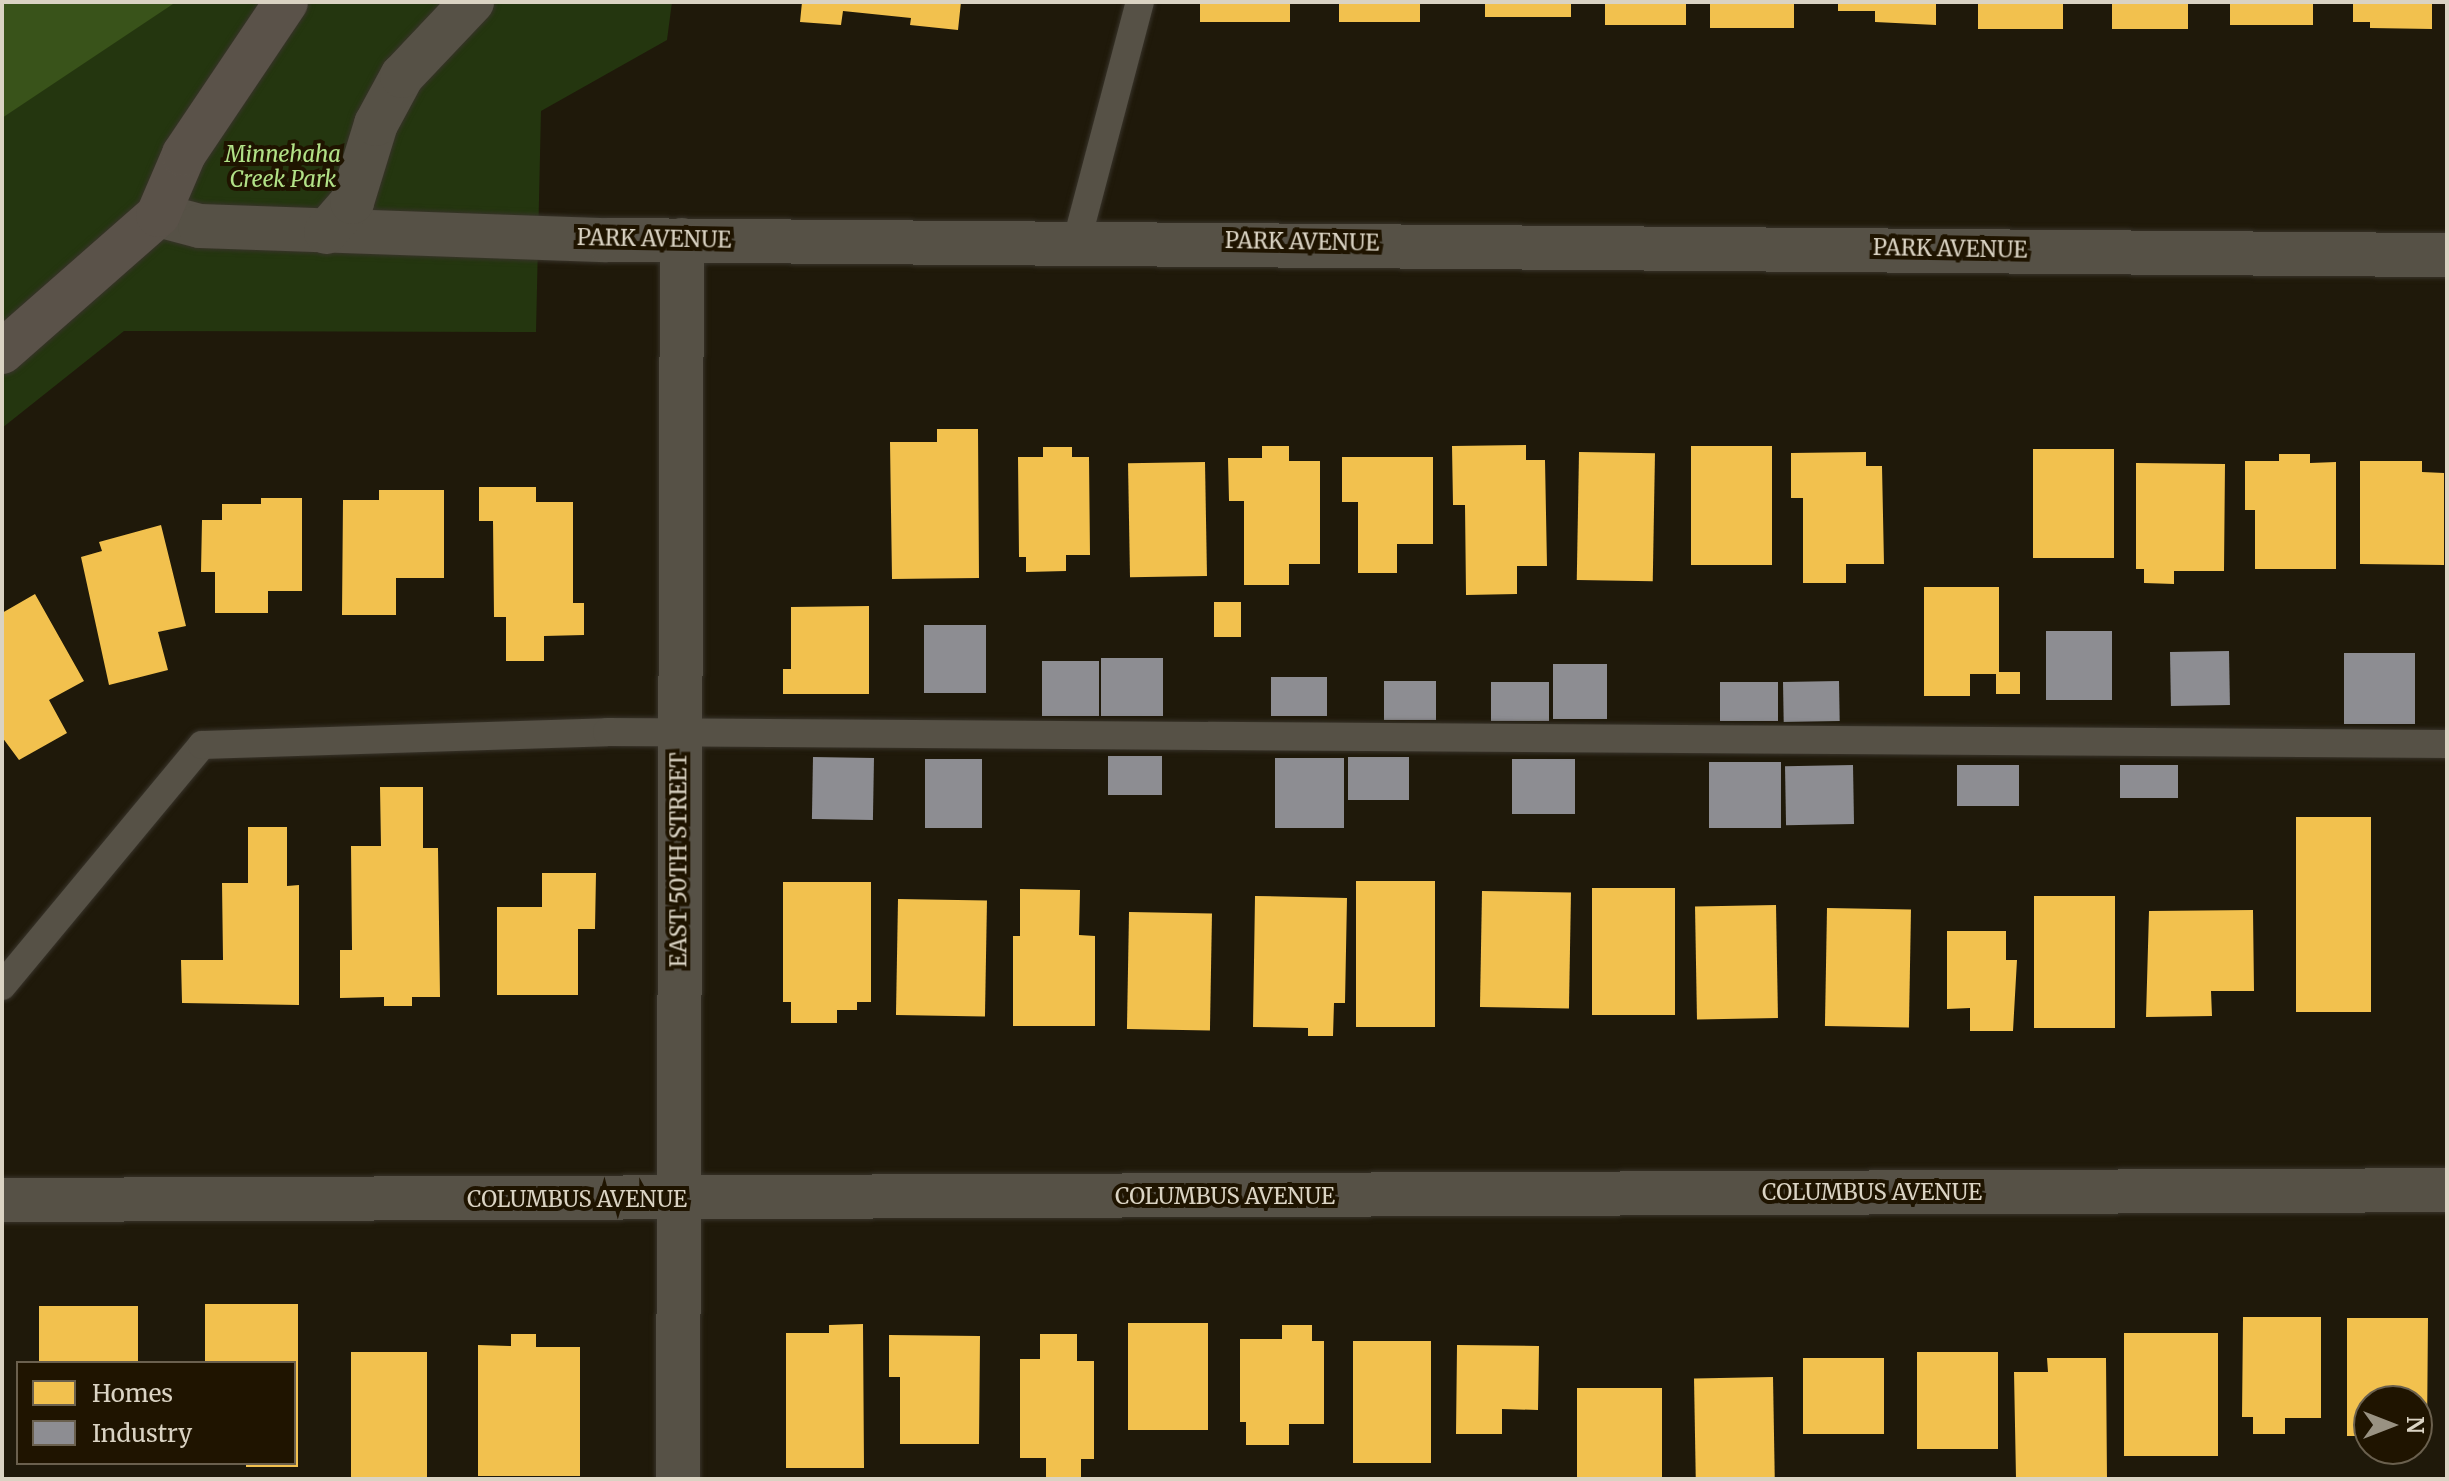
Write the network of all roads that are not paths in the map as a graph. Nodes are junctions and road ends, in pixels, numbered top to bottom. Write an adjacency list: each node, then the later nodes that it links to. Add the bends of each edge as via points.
1 (286, 2): 4 (street, via 184,154)
2 (472, 2): 5 (street, via 402,76 376,124 352,202)
3 (1140, 2): 7 (lane)
4 (158, 215): 5 (street, PARK AVENUE, via 200,226); 9 (street)
5 (326, 232): 6 (street, PARK AVENUE)
6 (682, 240): 7 (street, PARK AVENUE); 10 (street, EAST 50TH STREET)
7 (1077, 240): 8 (street, PARK AVENUE)
8 (2447, 255)
9 (2, 352)
10 (680, 732): 11 (lane); 12 (lane, via 202,745); 15 (street, EAST 50TH STREET)
11 (2447, 744)
12 (2, 986)
13 (2447, 1190): 15 (street, COLUMBUS AVENUE)
14 (2, 1200): 15 (street, COLUMBUS AVENUE)
15 (678, 1200): 16 (street, EAST 50TH STREET)
16 (678, 1479)

